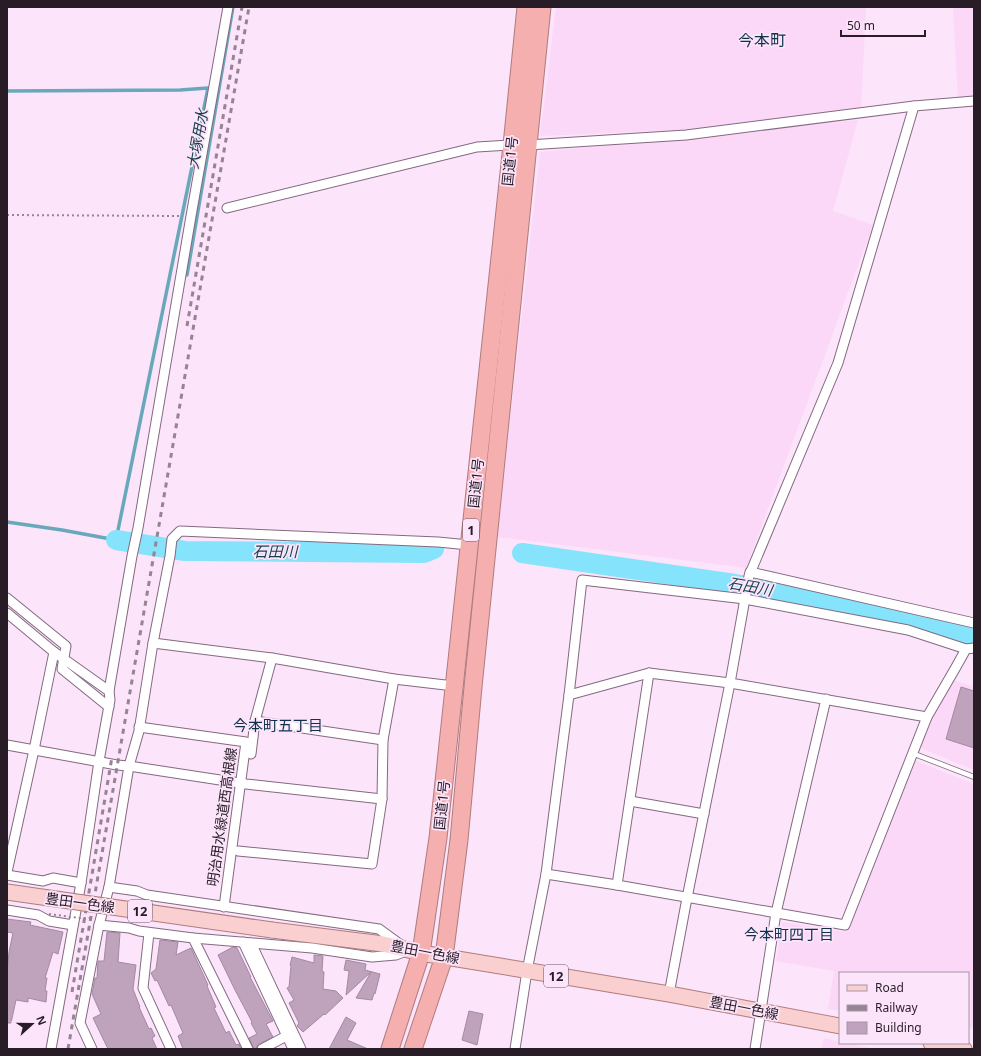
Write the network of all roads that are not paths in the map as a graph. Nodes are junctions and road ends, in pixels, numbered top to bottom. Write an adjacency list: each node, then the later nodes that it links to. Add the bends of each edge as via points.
1 (228, 7): 23 (street)
2 (526, 7): 6 (highway, 国道1号 / 1)
3 (542, 7): 6 (highway, 国道1号 / 1)
4 (974, 101): 5 (street)
5 (914, 106): 6 (street, via 686,135); 9 (street, via 838,363)
6 (520, 145): 7 (street, via 477,147); 8 (highway, 国道1号 / 1); 59 (highway, 国道1号 / 1, via 459,840)
7 (227, 208)
8 (469, 545): 14 (street, via 431,541 180,530 172,539); 22 (highway, 国道1号 / 1)
9 (750, 574): 10 (street); 13 (street)
10 (745, 597): 15 (street, via 908,630); 21 (street); 24 (street, via 582,580)
11 (7, 598): 18 (street, via 66,646)
12 (7, 613): 16 (street)
13 (974, 622)
14 (153, 643): 17 (street); 29 (street)
15 (970, 648): 27 (street)
16 (54, 652): 18 (street); 32 (street)
17 (272, 658): 20 (street); 28 (street)
18 (64, 659): 23 (street); 26 (street, via 62,669)
19 (649, 673): 21 (street); 24 (street); 39 (street)
20 (394, 679): 22 (street); 30 (street)
21 (730, 683): 25 (street); 40 (street)
22 (454, 686): 58 (highway, 国道1号 / 1, via 438,838)
23 (109, 691): 26 (street)
24 (569, 695): 43 (street)
25 (826, 699): 27 (street); 52 (street)
26 (109, 707): 34 (street)
27 (927, 717): 33 (street)
28 (256, 721): 30 (street); 37 (street)
29 (139, 727): 35 (street); 37 (street, 明治用水緑道西高根線, via 246,742)
30 (383, 740): 38 (street)
31 (7, 745): 32 (street)
32 (34, 750): 34 (street); 42 (street)
33 (912, 753): 36 (lane); 52 (street, via 845,925)
34 (99, 761): 35 (street); 45 (street)
35 (129, 766): 37 (street); 47 (street)
36 (974, 777)
37 (244, 783): 38 (street); 41 (street); 50 (street, 明治用水緑道西高根線)
38 (382, 799): 41 (street, via 372,864)
39 (630, 801): 40 (street); 46 (street)
40 (704, 814): 49 (street)
41 (238, 851): 50 (street)
42 (7, 872)
43 (546, 874): 46 (street); 60 (street)
44 (7, 875): 45 (street, via 43,881 53,878)
45 (81, 883): 53 (street)
46 (617, 885): 49 (street)
47 (109, 887): 50 (street); 54 (street)
48 (7, 892): 58 (main road, 豊田一色線 / 12, bridge, via 383,944)
49 (687, 898): 52 (street); 61 (street)
50 (227, 907): 58 (street, via 379,929)
51 (7, 910): 53 (street, via 38,915 49,921)
52 (776, 913): 62 (street)
53 (76, 921): 66 (street)
54 (99, 925): 55 (street); 67 (street, via 80,1023)
55 (149, 933): 56 (street); 68 (street, via 143,988)
56 (193, 938): 57 (street); 69 (street)
57 (247, 943): 58 (street, via 312,948 372,957); 64 (street)
58 (415, 952): 59 (main road, 豊田一色線 / 12); 73 (highway, 国道1号 / 1)
59 (444, 957): 60 (main road, 豊田一色線 / 12); 74 (highway, 国道1号 / 1)
60 (528, 971): 61 (main road, 豊田一色線 / 12); 75 (street)
61 (669, 994): 62 (main road, 豊田一色線 / 12)
62 (760, 1012): 63 (main road, 豊田一色線 / 12); 76 (street)
63 (839, 1026)
64 (290, 1034): 70 (street); 71 (street); 72 (street)
65 (936, 1044): 77 (main road)
66 (50, 1049)
67 (92, 1049)
68 (171, 1049)
69 (248, 1049)
70 (262, 1049)
71 (293, 1049)
72 (301, 1049)
73 (390, 1049)
74 (413, 1049)
75 (515, 1049)
76 (755, 1049)
77 (964, 1049)

